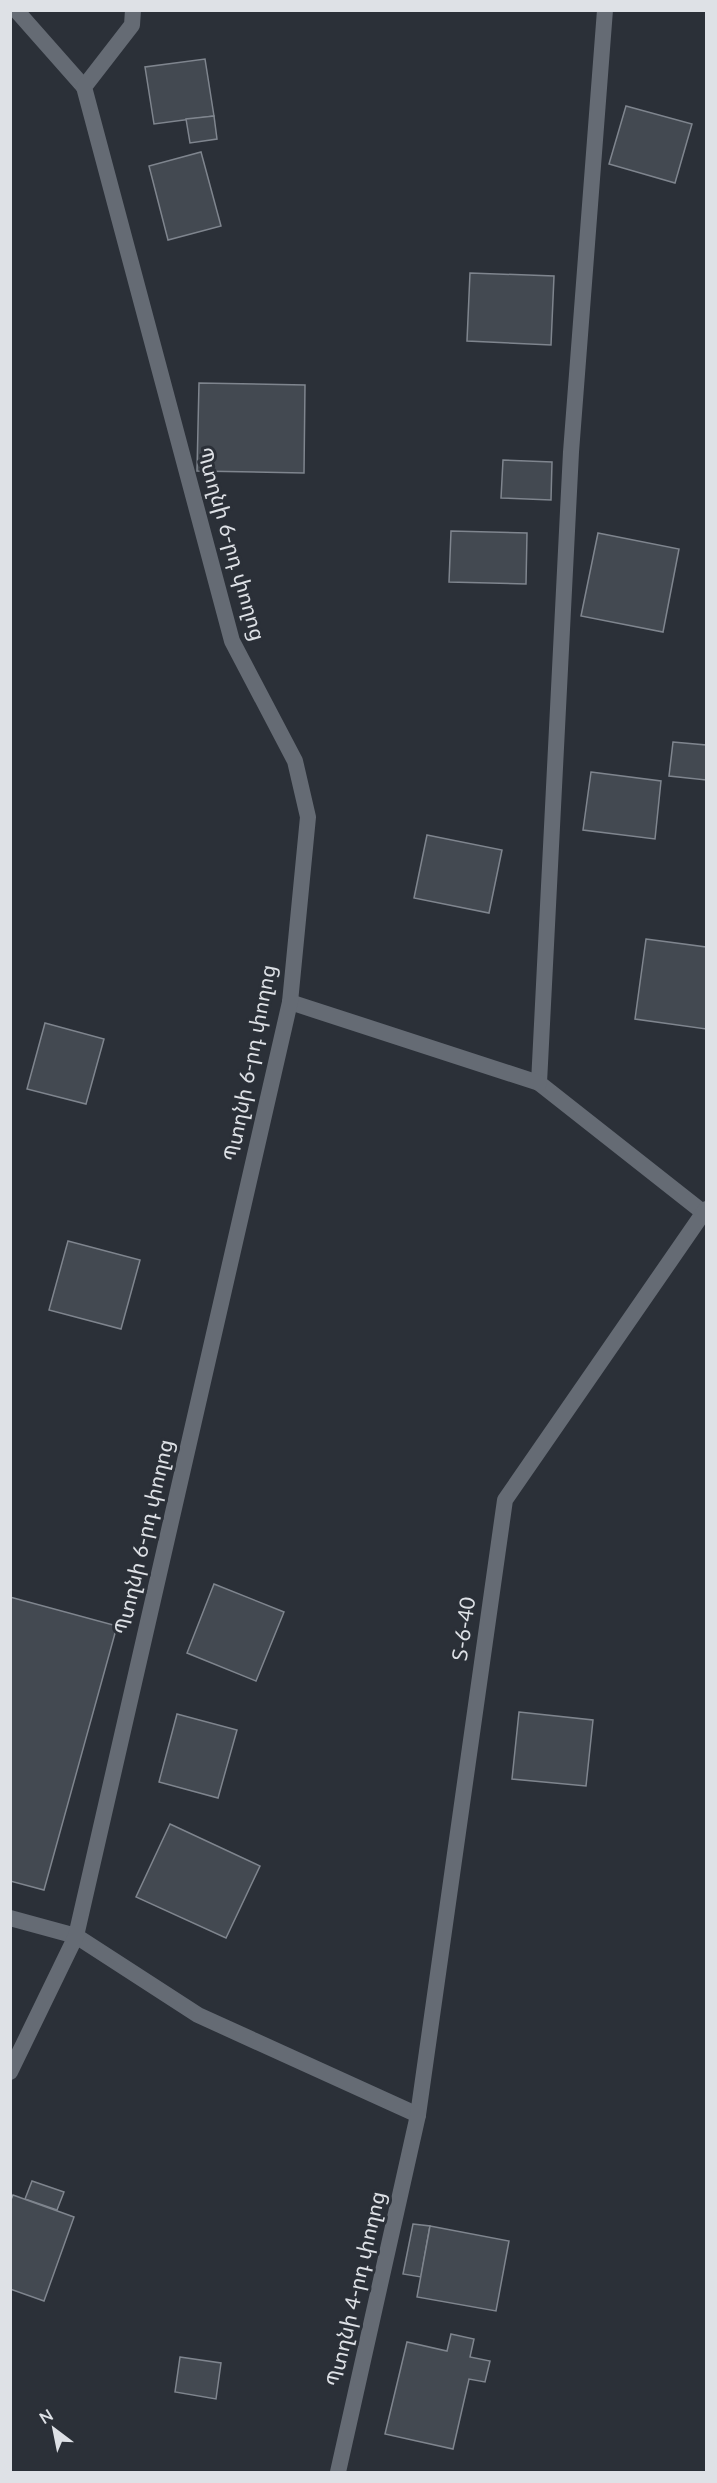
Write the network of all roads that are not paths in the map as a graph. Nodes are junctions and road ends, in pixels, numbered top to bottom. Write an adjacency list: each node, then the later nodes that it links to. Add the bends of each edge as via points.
1 (16, 10): 4 (street)
2 (133, 10): 4 (street, via 132,25)
3 (605, 10): 6 (street, via 571,452)
4 (84, 87): 5 (street, Պտղնի 6-րդ փողոց, via 232,641 295,760 303,794 308,817)
5 (290, 1002): 6 (street); 9 (street, Պտղնի 6-րդ փողոց)
6 (539, 1083): 7 (street)
7 (705, 1211): 11 (street, Տ-6-40 / Տ-6-40, via 505,1500)
8 (10, 1918): 9 (street)
9 (76, 1936): 10 (street, Պտղնի 6-րդ փողոց); 11 (street, via 198,2015)
10 (10, 2072)
11 (418, 2115): 12 (street, Պտղնի 4-րդ փողոց / Տ-6-40)
12 (338, 2472)

